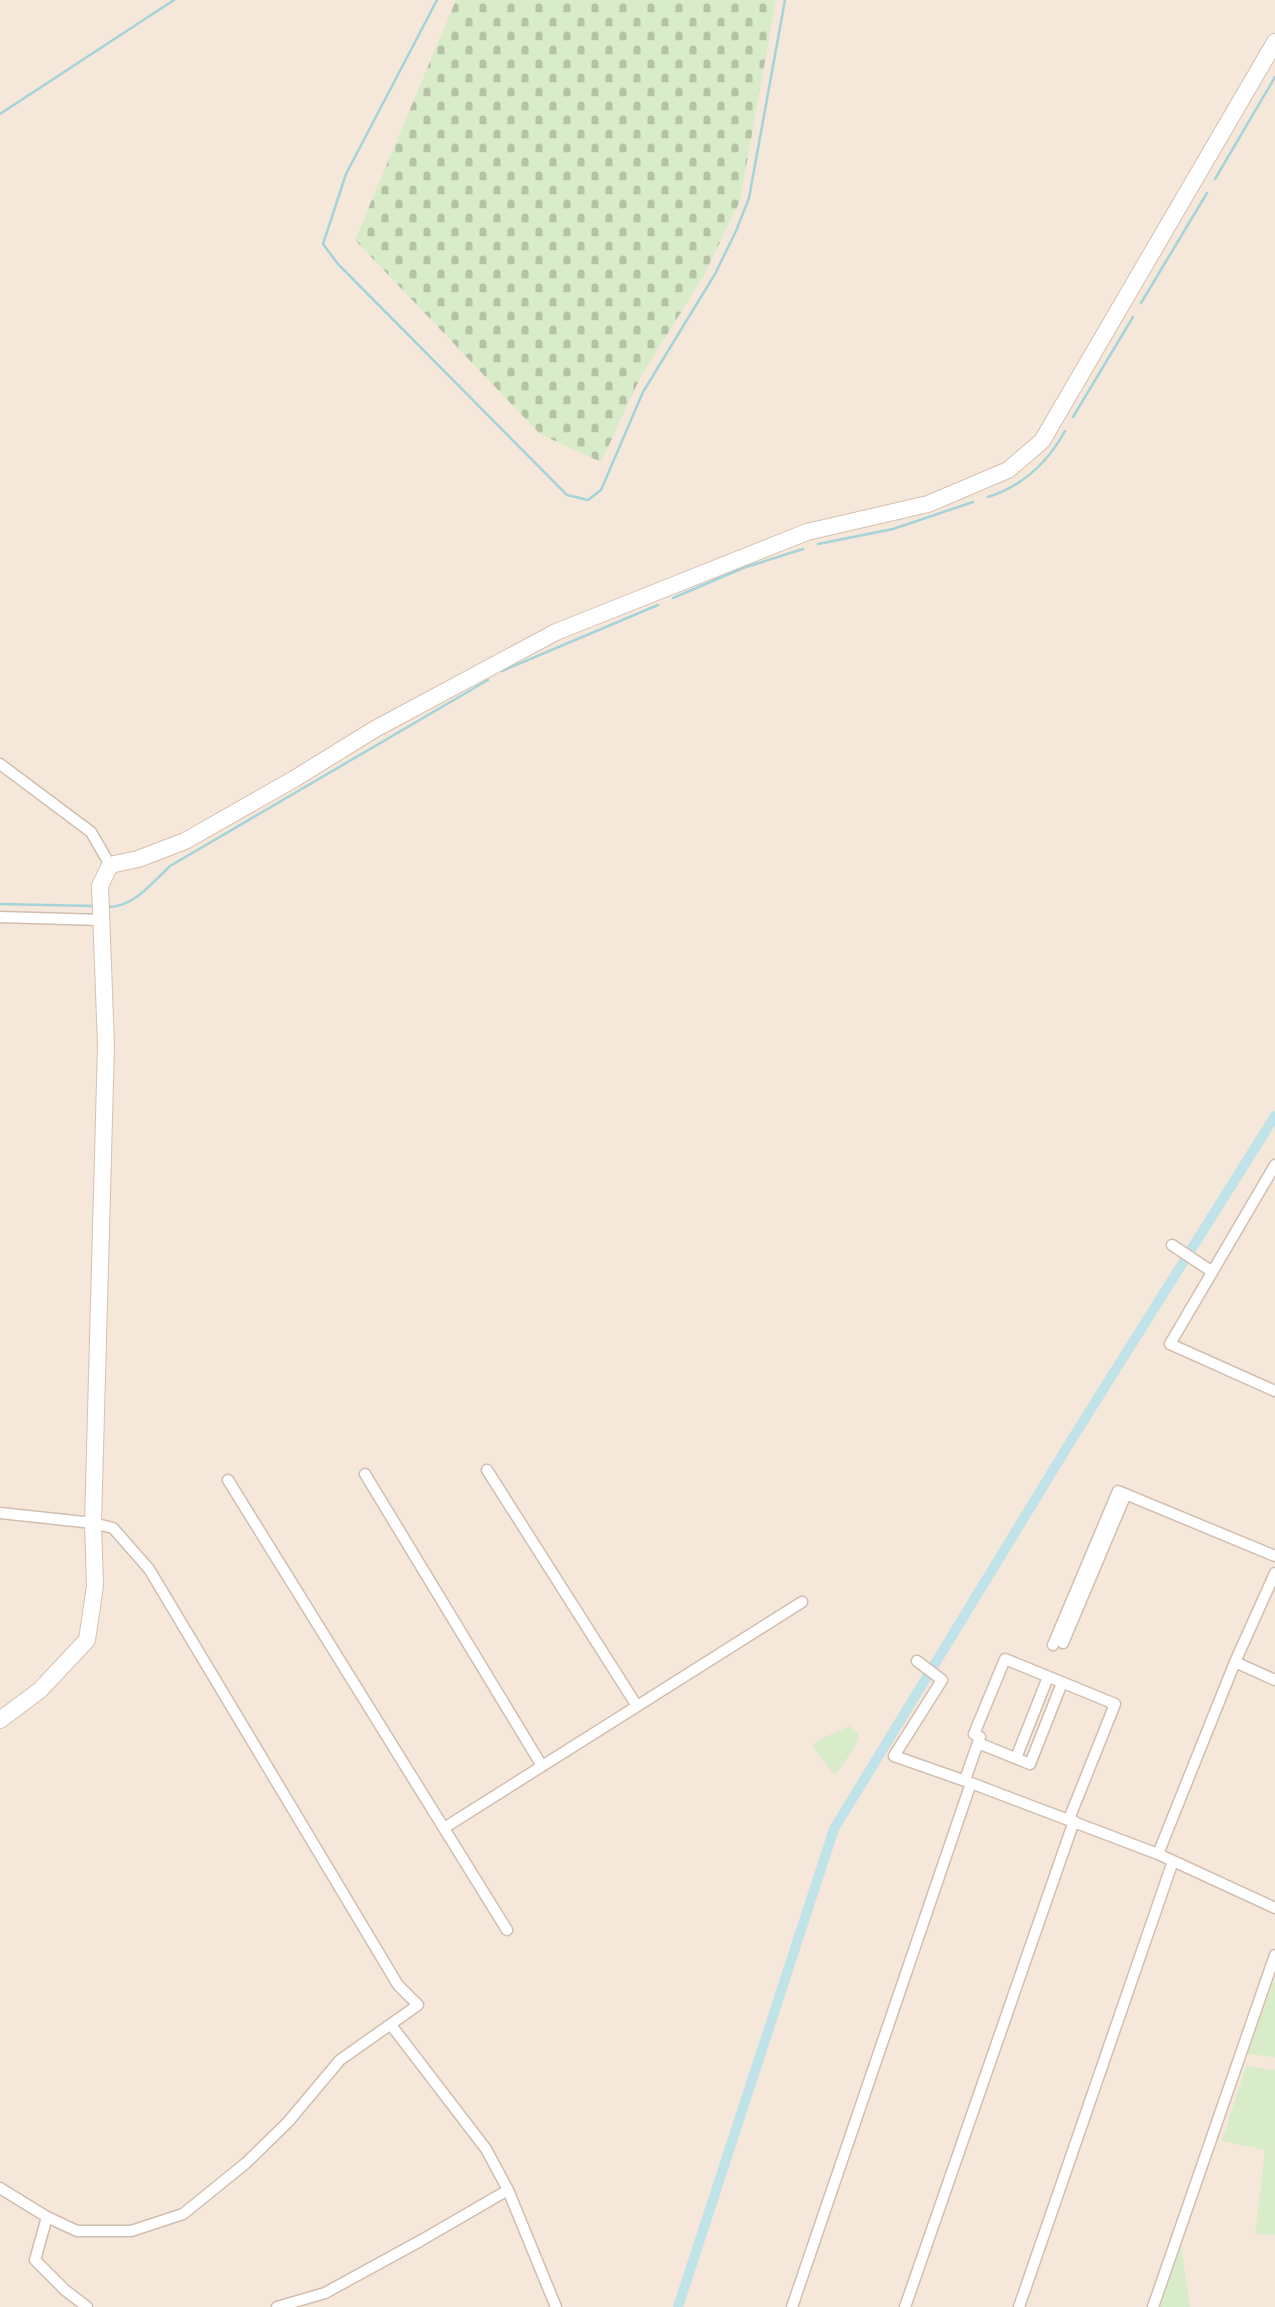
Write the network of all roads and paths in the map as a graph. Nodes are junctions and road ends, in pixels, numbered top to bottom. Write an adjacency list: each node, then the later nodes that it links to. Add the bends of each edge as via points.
1 (1275, 42): 3 (street, via 1042,441 1008,470 928,503 807,532 556,632 375,729 185,841)
2 (0, 764): 3 (street, via 91,832)
3 (110, 865): 4 (street, via 100,886)
4 (101, 911): 5 (street); 14 (street, via 106,1045)
5 (0, 917)
6 (1275, 1165): 8 (street)
7 (1172, 1245): 8 (street)
8 (1211, 1271): 9 (street, via 1170,1344)
9 (1275, 1391)
10 (487, 1469): 24 (street)
11 (365, 1474): 28 (street)
12 (228, 1480): 31 (street)
13 (0, 1513): 14 (street)
14 (93, 1523): 25 (street, via 95,1586 87,1640 40,1690); 37 (street, via 113,1528 149,1569 398,1984 418,2006)
15 (1275, 1556): 18 (street, via 1118,1491)
16 (1275, 1573): 20 (street)
17 (802, 1602): 24 (street)
18 (1058, 1644)
19 (917, 1661): 29 (street, via 942,1680 894,1756)
20 (1235, 1662): 22 (street); 32 (street)
21 (1048, 1677): 23 (street); 26 (street, via 1005,1659 974,1734 980,1737); 27 (street)
22 (1275, 1680)
23 (1062, 1683): 27 (street, via 1030,1764); 30 (street, via 1115,1704)
24 (637, 1706): 28 (street)
25 (0, 1720)
26 (978, 1743): 27 (street); 29 (street)
27 (1016, 1758)
28 (542, 1766): 31 (street)
29 (968, 1781): 30 (street); 44 (street)
30 (1072, 1820): 32 (street); 45 (street)
31 (444, 1828): 35 (street)
32 (1158, 1854): 33 (street)
33 (1173, 1861): 34 (street); 46 (street)
34 (1275, 1908)
35 (507, 1930)
36 (1275, 1955): 47 (street)
37 (391, 2025): 39 (street, via 486,2149); 40 (street, via 340,2060 288,2122 183,2214 131,2231 77,2231)
38 (0, 2188): 40 (street)
39 (508, 2190): 42 (street, via 325,2293); 43 (street)
40 (47, 2217): 41 (street, via 35,2260)
41 (87, 2307)
42 (277, 2307)
43 (556, 2307)
44 (792, 2307)
45 (905, 2307)
46 (1019, 2307)
47 (1153, 2307)

